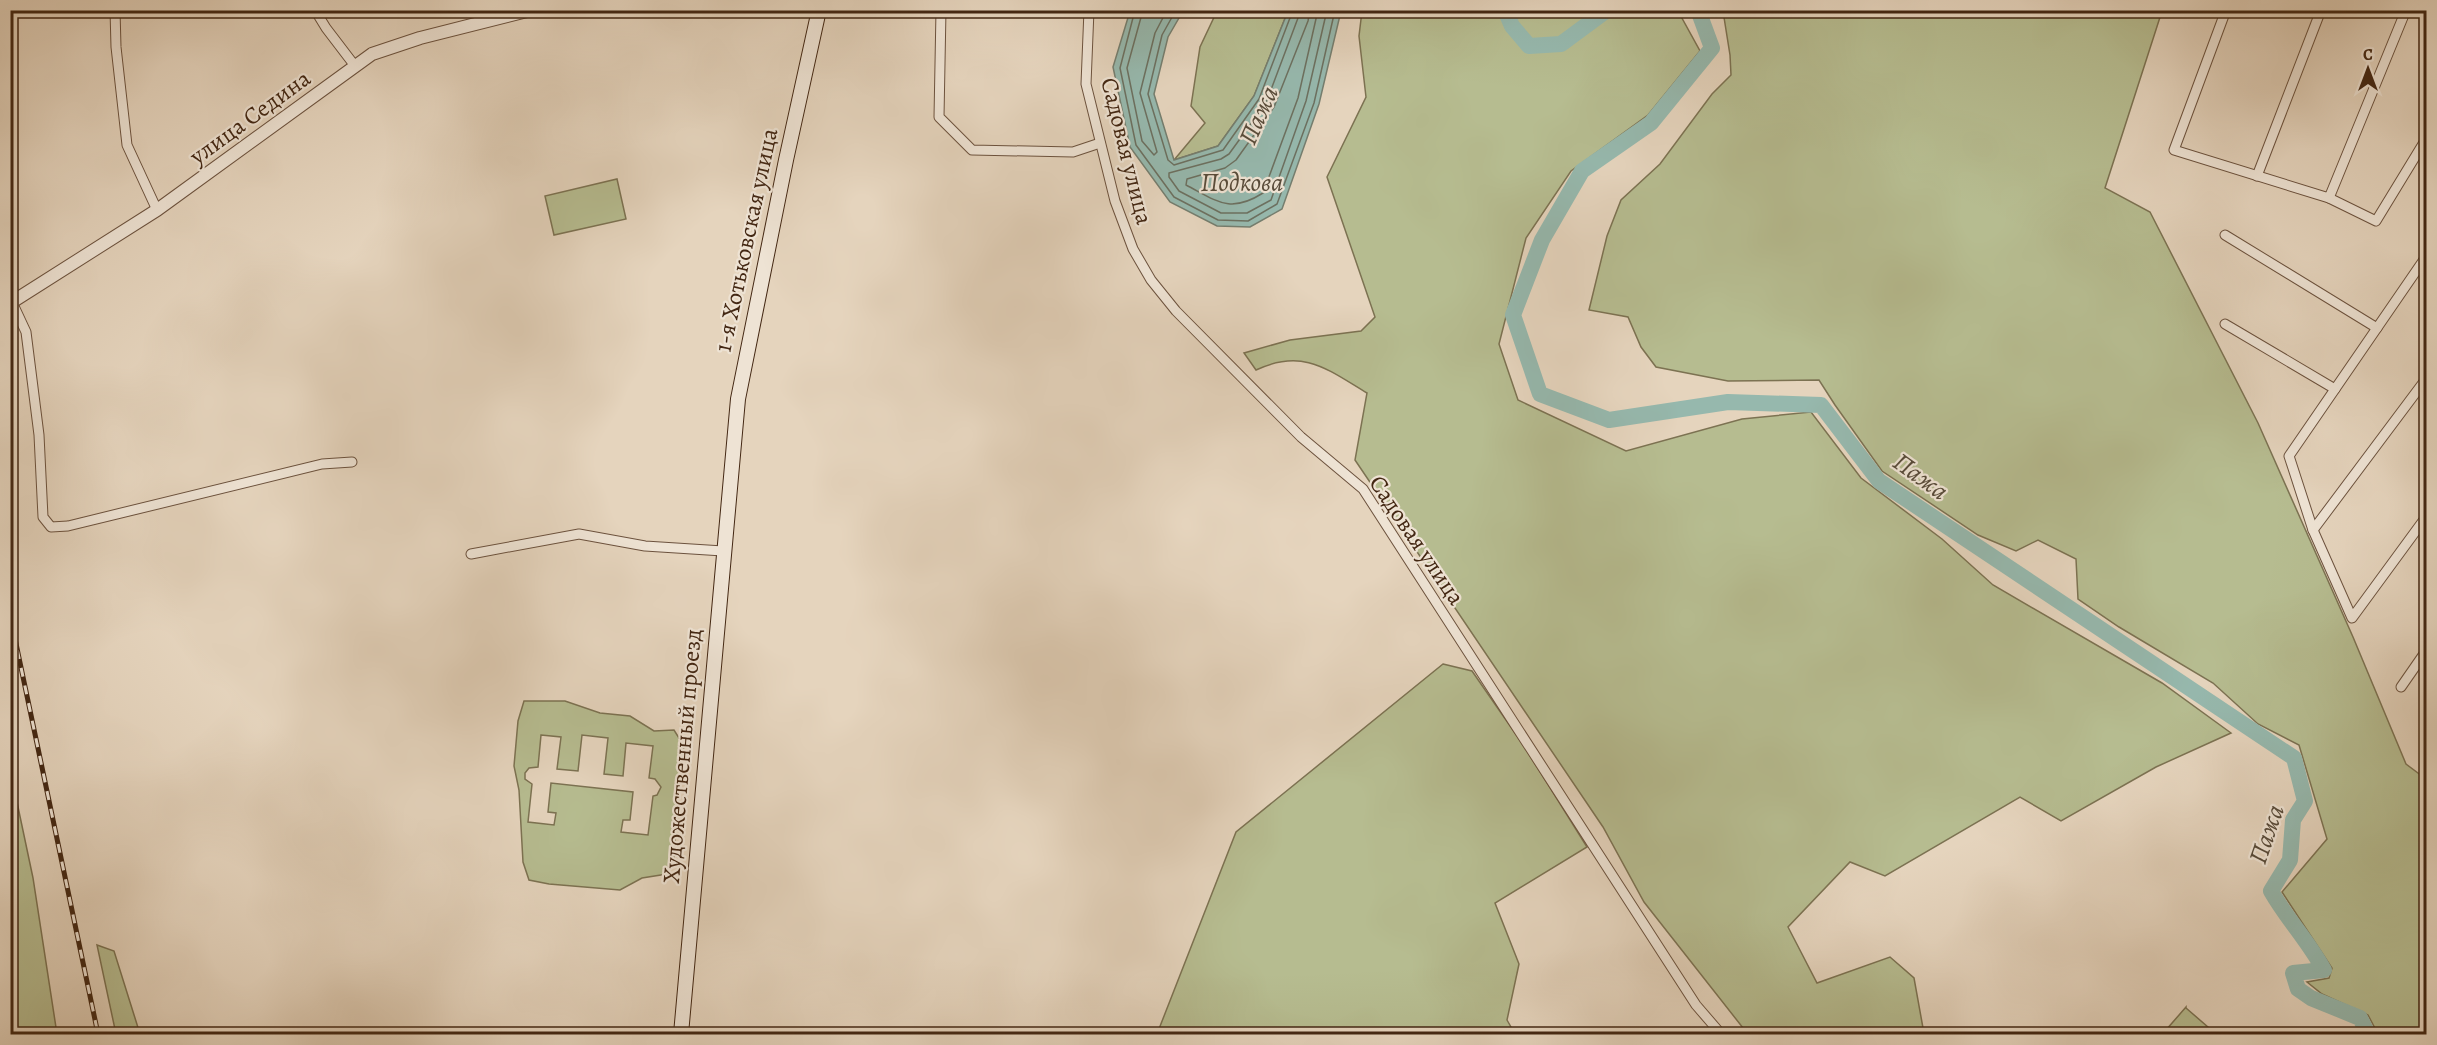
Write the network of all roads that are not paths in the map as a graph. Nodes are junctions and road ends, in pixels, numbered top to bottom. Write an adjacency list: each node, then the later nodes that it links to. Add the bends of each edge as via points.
1 (115, 10): 15 (street, via 127,145)
2 (315, 10): 10 (street)
3 (531, 10): 10 (street, улица Седина, via 420,38 372,54)
4 (819, 10): 24 (main road, 1-я Хотьковская улица, via 742,372)
5 (941, 10): 12 (street, via 939,117 972,150 1073,152)
6 (1089, 10): 12 (street, Садовая улица, via 1086,84)
7 (2226, 10): 13 (street, via 2174,150)
8 (2321, 10): 13 (street)
9 (2406, 10): 14 (street)
10 (355, 66): 15 (street, улица Седина)
11 (2427, 139): 14 (street, via 2376,221)
12 (1100, 143): 32 (street, Садовая улица, via 1132,249 1151,280 1176,311 1301,437 1363,489 1696,1005)
13 (2258, 176): 14 (street)
14 (2330, 198)
15 (157, 210): 18 (street, улица Седина)
16 (2225, 235): 20 (street)
17 (2425, 260): 20 (street)
18 (12, 302): 23 (street, via 26,332 39,435 43,517 51,527 322,464)
19 (2225, 324): 22 (street)
20 (2377, 328): 22 (street)
21 (2427, 379): 26 (street)
22 (2335, 389): 26 (street, via 2289,456)
23 (351, 462)
24 (729, 481): 27 (main road, Художественный проезд)
25 (2427, 517): 26 (street, via 2352,618)
26 (2313, 530)
27 (723, 551): 28 (street, via 645,546 579,534); 31 (main road, Художественный проезд)
28 (471, 554)
29 (2427, 651): 30 (street)
30 (2401, 687)
31 (681, 1035)
32 (1721, 1035)

